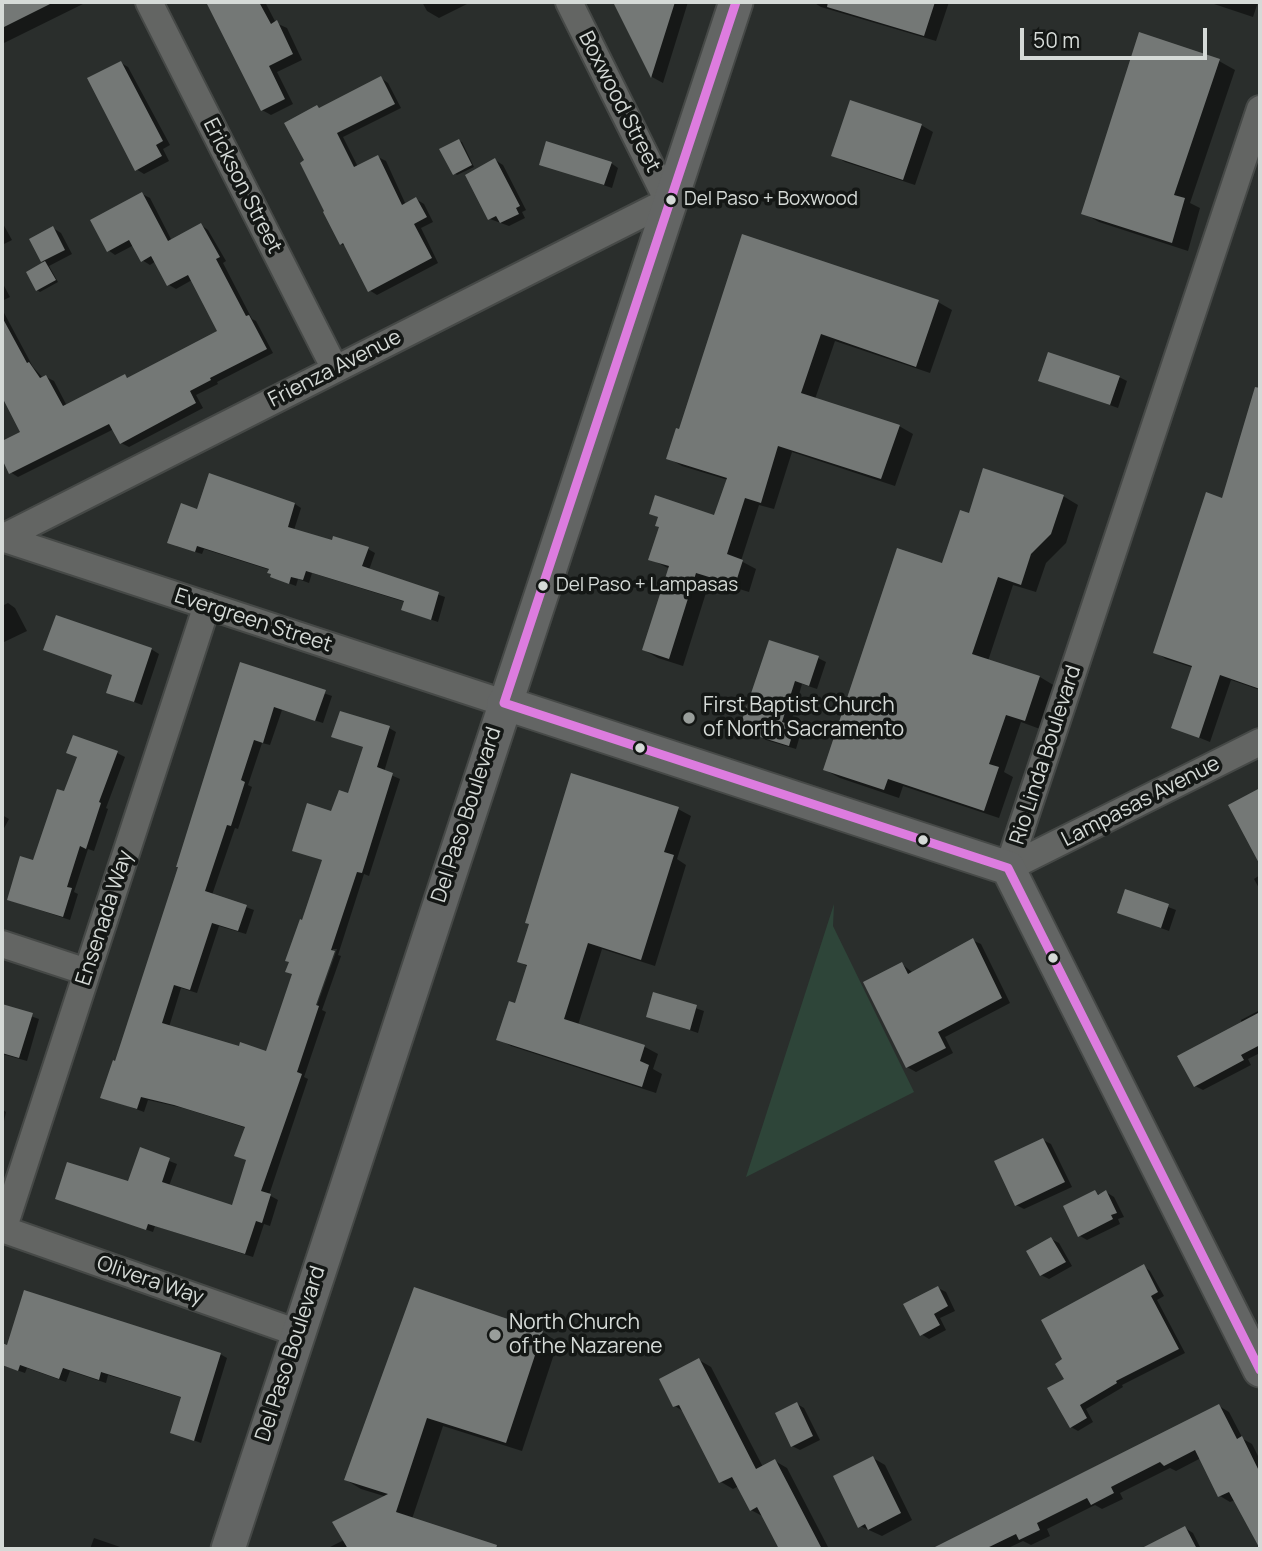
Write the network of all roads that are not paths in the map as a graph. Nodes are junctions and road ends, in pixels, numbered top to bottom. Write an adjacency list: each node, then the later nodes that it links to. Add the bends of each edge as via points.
1 (149, 2): 6 (street, Erickson Street)
2 (569, 2): 5 (street, Boxwood Street)
3 (736, 2): 5 (main road, Del Paso Boulevard)
4 (1260, 109): 11 (street, Rio Linda Boulevard)
5 (668, 201): 6 (street, Frienza Avenue); 9 (main road, Del Paso Boulevard)
6 (335, 369): 7 (street, Frienza Avenue)
7 (2, 538): 8 (street, Evergreen Street)
8 (207, 606): 9 (street, Evergreen Street); 13 (street, Ensenada Way)
9 (504, 703): 11 (main road); 15 (main road, Del Paso Boulevard)
10 (1260, 741): 11 (street, Lampasas Avenue)
11 (1008, 869): 16 (main road, Rio Linda Boulevard)
12 (2, 944): 13 (street)
13 (87, 972): 14 (street, Ensenada Way)
14 (2, 1229): 15 (street, Olivera Way)
15 (298, 1334): 17 (main road, Del Paso Boulevard)
16 (1260, 1370)
17 (228, 1549)

